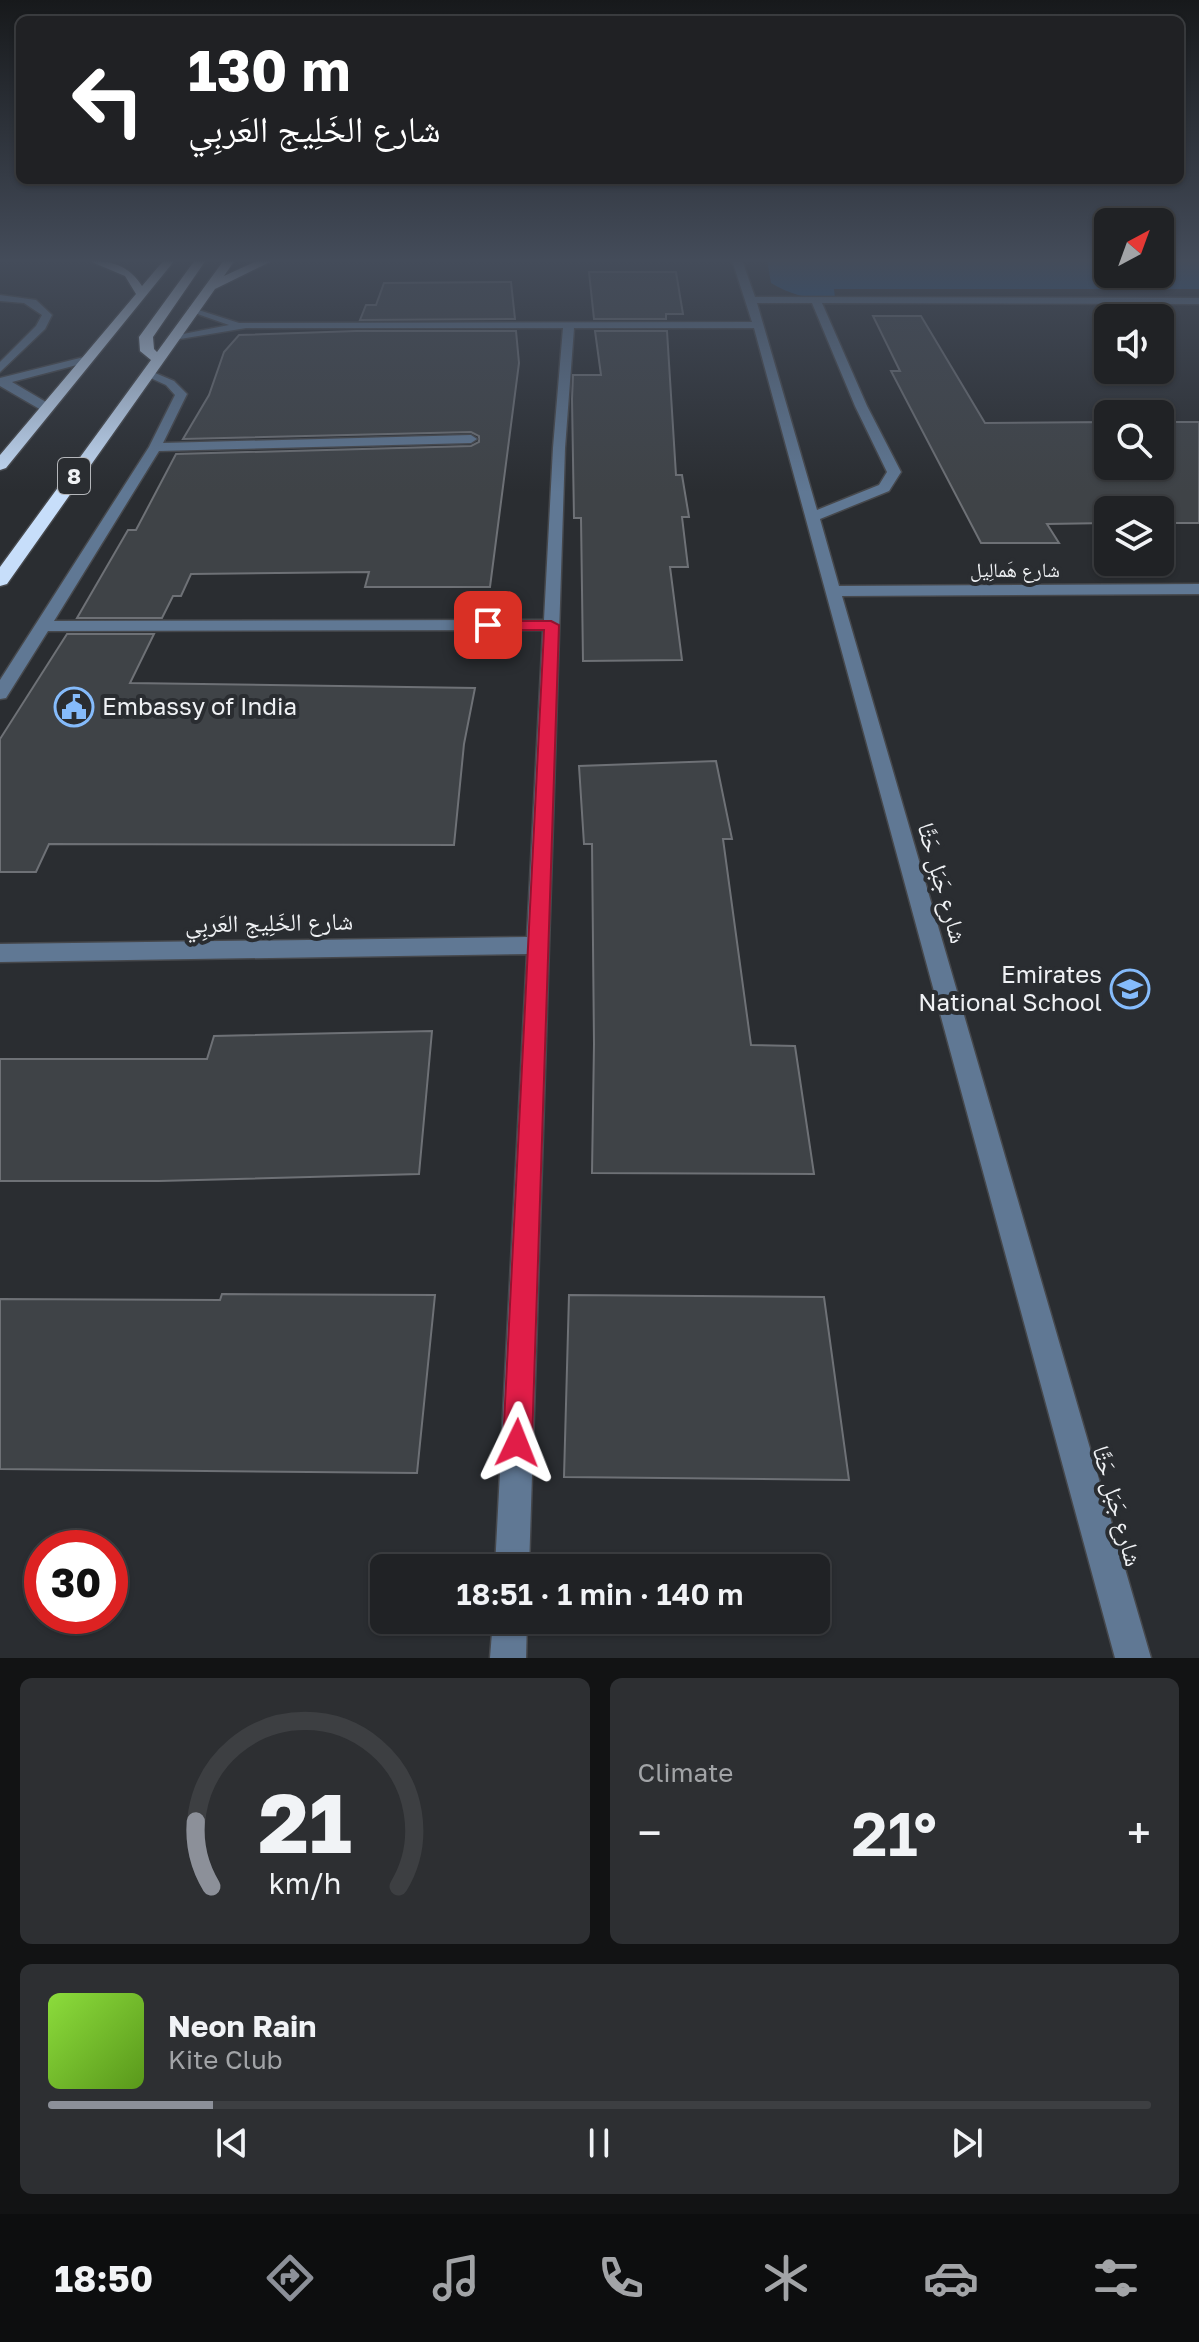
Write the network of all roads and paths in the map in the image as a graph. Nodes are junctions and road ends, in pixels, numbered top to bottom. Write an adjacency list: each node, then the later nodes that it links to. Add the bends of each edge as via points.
1 (33, 337): 11 (street)
2 (106, 337): 9 (highway)
3 (146, 337): 10 (highway)
4 (181, 337): 8 (street)
5 (568, 337): 20 (street)
6 (760, 337): 16 (street, شارع جَبَل حَتَّا)
7 (832, 337): 16 (street, via 894,472 884,488)
8 (172, 339): 10 (highway, 8)
9 (88, 359): 11 (street); 12 (highway)
10 (153, 366): 14 (street, via 181,394); 17 (highway, 8)
11 (1, 377): 12 (street)
12 (47, 408): 15 (highway)
13 (471, 439): 14 (street)
14 (155, 447): 21 (street)
15 (0, 465)
16 (811, 517): 19 (street, شارع جَبَل حَتَّا)
17 (0, 580)
18 (1199, 589): 19 (street, شارع هَمالِيل)
19 (832, 591): 28 (street, شارع جَبَل حَتَّا)
20 (551, 625): 21 (street); 23 (street)
21 (44, 626): 22 (street)
22 (0, 694)
23 (538, 945): 24 (street, شارع الخَلِيج العَربِي); 25 (street)
24 (0, 953)
25 (513, 1554)
26 (509, 1634): 27 (street)
27 (508, 1658)
28 (1133, 1658)

